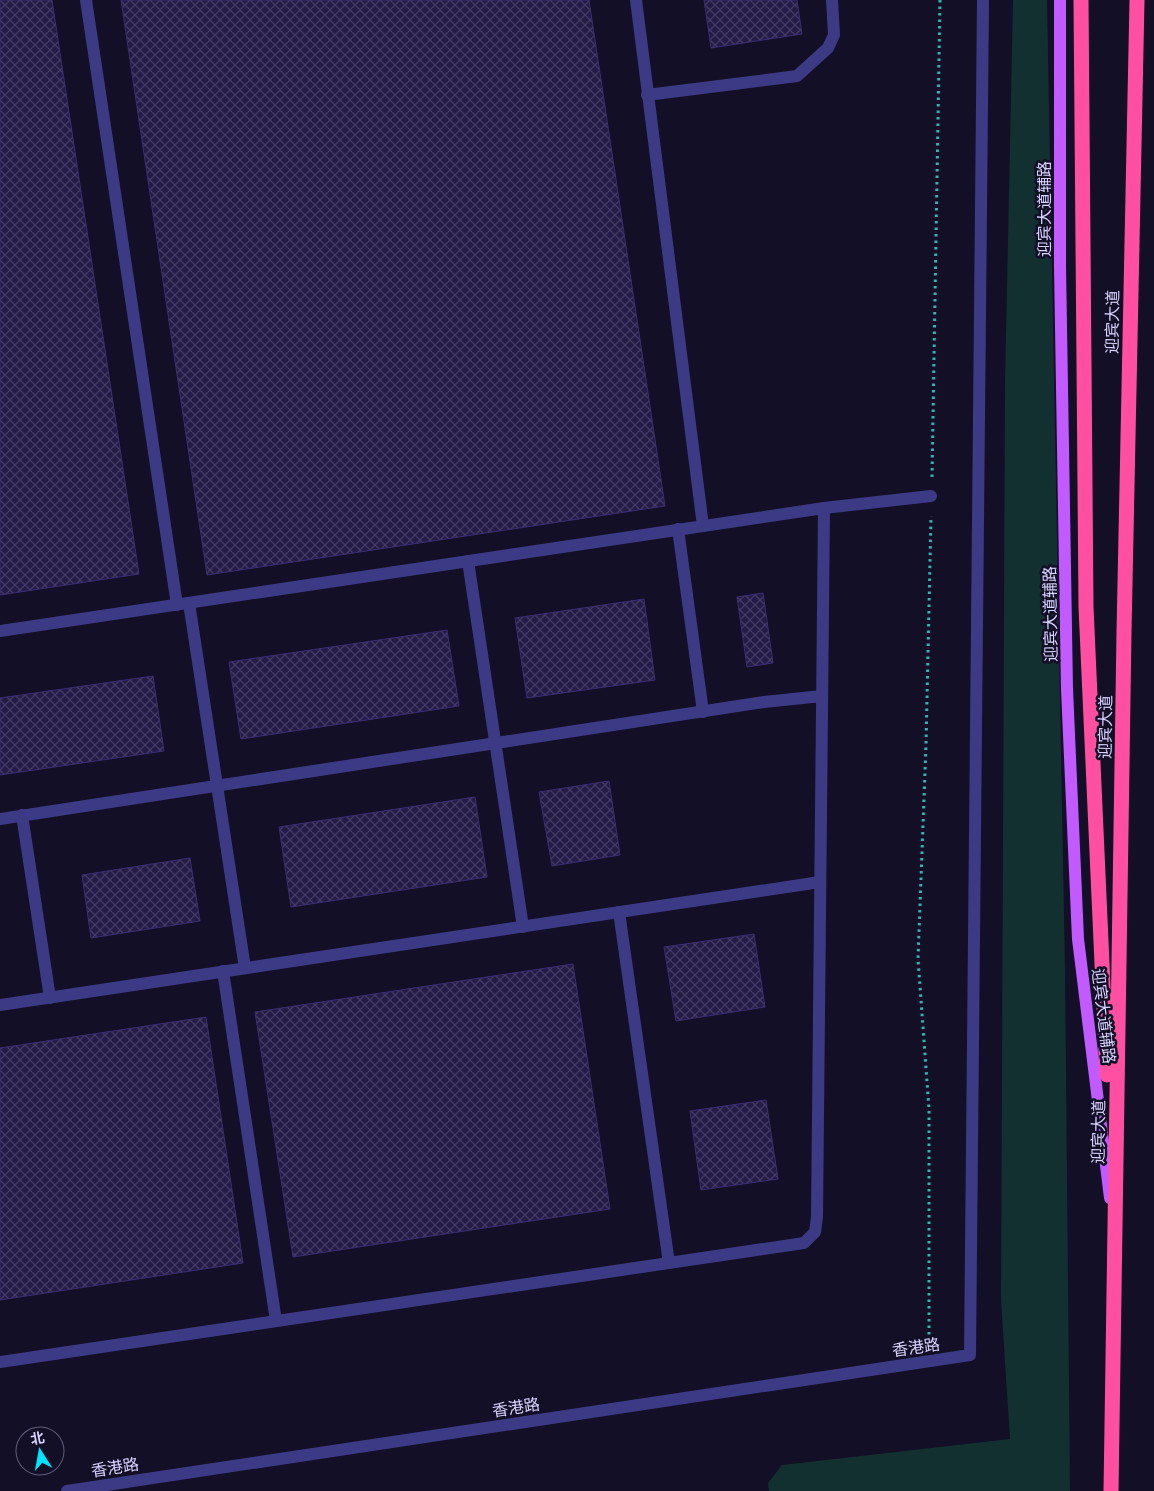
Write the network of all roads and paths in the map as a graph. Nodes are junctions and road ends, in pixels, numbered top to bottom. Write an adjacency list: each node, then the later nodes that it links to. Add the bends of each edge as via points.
1 (86, 0): 15 (street)
2 (636, 0): 9 (street)
3 (832, 0): 9 (street, via 834,35 828,48 797,76)
4 (940, 0): 10 (path)
5 (983, 0): 33 (street, 香港路, via 970,1355)
6 (1060, 0): 30 (main road, 迎宾大道辅路, via 1060,266 1067,669 1078,939)
7 (1081, 0): 30 (highway, via 1086,607)
8 (1136, 0): 30 (highway, 迎宾大道)
9 (647, 95): 12 (street)
10 (931, 496): 11 (street); 33 (path, via 918,959 929,1109)
11 (824, 508): 12 (street); 17 (street)
12 (703, 526): 13 (street)
13 (678, 529): 14 (street); 18 (street)
14 (468, 561): 15 (street); 19 (street)
15 (183, 604): 16 (street); 20 (street)
16 (0, 632)
17 (822, 696): 18 (street); 23 (street)
18 (703, 712): 19 (street)
19 (495, 743): 20 (street); 25 (street)
20 (217, 786): 21 (street); 26 (street)
21 (22, 815): 22 (street); 28 (street)
22 (0, 819)
23 (820, 882): 24 (street); 31 (street, via 815,1232 804,1244)
24 (619, 912): 25 (street); 31 (street)
25 (522, 927): 26 (street)
26 (245, 968): 27 (street)
27 (223, 971): 28 (street); 32 (street)
28 (50, 998): 29 (street)
29 (0, 1005)
30 (1114, 1226): 36 (highway, 迎宾大道)
31 (670, 1263): 32 (street)
32 (276, 1321): 34 (street)
33 (929, 1361): 35 (street, 香港路)
34 (0, 1362)
35 (67, 1491)
36 (1111, 1491)

